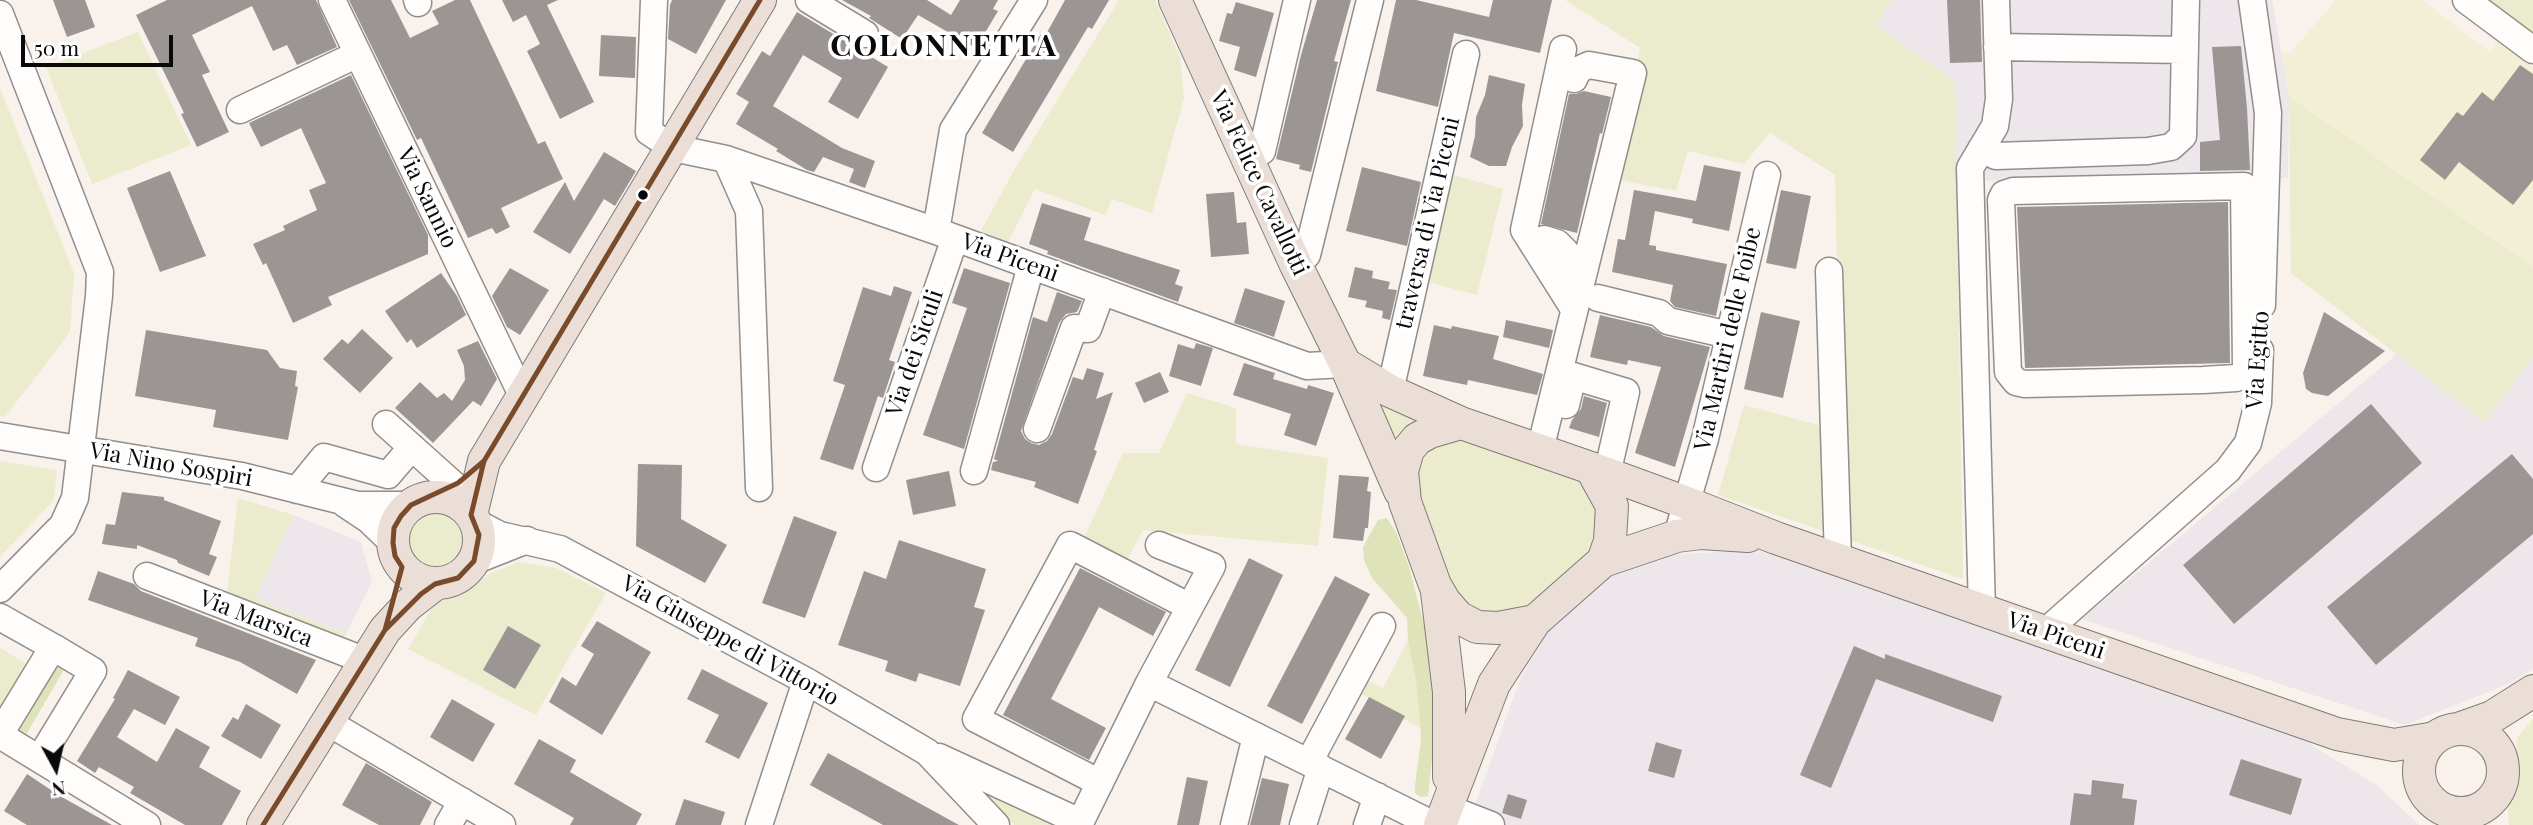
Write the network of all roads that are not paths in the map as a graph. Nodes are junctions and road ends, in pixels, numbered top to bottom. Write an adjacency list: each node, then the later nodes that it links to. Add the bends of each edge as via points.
1 (332, 0): 19 (street, Via Sannio)
2 (654, 0): 23 (street, via 649,132)
3 (760, 0): 23 (main road)
4 (809, 0): 14 (street)
5 (1034, 0): 28 (street, Via dei Siculi, via 953,130)
6 (1175, 0): 26 (main road, Via Felice Cavallotti)
7 (1297, 0): 26 (street, via 1262,151)
8 (1370, 0): 30 (street, via 1307,256)
9 (1996, 0): 15 (street)
10 (2186, 0): 17 (street)
11 (2252, 0): 78 (street, Via Egitto, via 2267,113 2267,173 2258,403 2248,443 2228,470)
12 (2466, 0): 18 (street)
13 (0, 14): 46 (street, via 100,272)
14 (865, 34)
15 (1997, 47): 17 (street); 24 (street, via 1995,126)
16 (1563, 49): 34 (street, via 1524,230)
17 (2185, 50): 24 (street, via 2183,136 2171,146 2148,151 1996,156)
18 (2533, 50)
19 (358, 54): 22 (street); 39 (street, Via Sannio)
20 (1466, 54): 38 (street, traversa di Via Piceni)
21 (1574, 79): 34 (street, via 1578,70 1589,65 1633,73)
22 (240, 110)
23 (673, 148): 25 (street, Via Piceni); 39 (main road)
24 (1980, 149): 73 (street, via 1970,168)
25 (726, 159): 28 (street, Via Piceni); 53 (street, via 749,211)
26 (1247, 159): 30 (main road, Via Felice Cavallotti)
27 (1767, 175): 35 (street, Via Martiri delle Foibe)
28 (946, 234): 31 (street, Via Piceni); 49 (street, Via dei Siculi)
29 (1545, 239): 34 (street, via 1566,252 1568,278)
30 (1296, 265): 36 (main road, Via Felice Cavallotti)
31 (1031, 266): 33 (street, Via Piceni); 50 (street)
32 (1829, 271): 65 (street)
33 (1102, 291): 36 (street, Via Piceni, via 1307,366); 43 (street, via 1088,329 1074,328)
34 (1584, 298): 35 (street, via 1658,313 1668,321); 47 (street)
35 (1729, 335): 58 (street, Via Martiri delle Foibe)
36 (1345, 364): 38 (main road); 57 (main road, Via Felice Cavallotti)
37 (2025, 384): 37 (street, via 2016,383 2008,372 2004,194 2244,186 2244,374 2203,380)
38 (1390, 391): 40 (main road)
39 (522, 395): 48 (main road)
40 (1461, 423): 47 (main road); 57 (main road, via 1430,432 1408,450 1402,471)
41 (386, 424): 45 (street)
42 (1562, 424): 51 (street, via 1573,376 1626,392)
43 (1037, 429)
44 (0, 436): 46 (street, Via Nino Sospiri)
45 (412, 446): 52 (street); 54 (street, via 388,475 324,457)
46 (80, 448): 54 (street, Via Nino Sospiri); 71 (street, via 75,498 63,525)
47 (1540, 450): 51 (main road)
48 (484, 461): 52 (main road); 59 (main road)
49 (876, 467)
50 (974, 471)
51 (1599, 471): 58 (main road, Via Piceni); 67 (main road, via 1612,506 1610,541)
52 (454, 485): 56 (main road)
53 (759, 488)
54 (297, 490): 55 (street, Via Nino Sospiri)
55 (340, 502): 56 (street, Via Nino Sospiri, via 375,506); 64 (street, Via Nino Sospiri, via 369,520)
56 (418, 502): 59 (main road, via 438,497 451,500); 64 (main road, via 394,528)
57 (1405, 502): 70 (main road)
58 (1687, 502): 60 (street); 61 (main road, Via Piceni)
59 (473, 519): 62 (street, Via Giuseppe di Vittorio, via 500,535); 66 (main road, via 479,535)
60 (1677, 536): 61 (main road, Via Piceni); 67 (main road, Via Piceni)
61 (1776, 538): 65 (main road, Via Piceni)
62 (528, 540): 66 (street); 81 (street, Via Giuseppe di Vittorio, via 570,555)
63 (1159, 545): 72 (street, Via Giuseppe di Vittorio, via 1212,566)
64 (397, 555): 69 (main road, via 411,576); 77 (main road)
65 (1838, 559): 73 (main road, Via Piceni)
66 (474, 561): 69 (main road, via 458,578)
67 (1603, 561): 75 (main road)
68 (147, 576): 80 (street, Via Marsica)
69 (435, 584): 77 (main road)
70 (1435, 585): 75 (main road, via 1458,617 1476,627); 98 (main road, via 1450,692)
71 (0, 589)
72 (1190, 607): 82 (street, Via Giuseppe di Vittorio); 93 (street, via 1070,545 976,719)
73 (1982, 610): 78 (main road, Via Piceni)
74 (0, 617): 79 (street)
75 (1535, 621): 98 (main road, via 1494,684)
76 (1382, 626): 91 (street)
77 (385, 630): 80 (main road)
78 (2045, 632): 86 (main road, Via Piceni)
79 (53, 647): 87 (street); 89 (street, via 93,671)
80 (366, 661): 84 (main road)
81 (806, 681): 92 (street, Via Giuseppe di Vittorio); 105 (street)
82 (1149, 683): 88 (street); 93 (street, Via Giuseppe di Vittorio)
83 (2532, 692): 85 (main road, Via Piceni, via 2492,716); 90 (main road, via 2505,730)
84 (329, 723): 96 (street); 102 (main road)
85 (2447, 733): 86 (main road, Via Piceni, via 2394,745); 90 (main road, via 2480,734); 94 (main road, via 2421,757)
86 (2337, 734): 94 (main road, Via Piceni, via 2385,760)
87 (0, 735): 89 (street)
88 (1256, 736): 91 (street); 107 (street)
89 (40, 758): 101 (street)
90 (2502, 760): 97 (main road)
91 (1315, 765): 95 (street); 108 (street)
92 (962, 777): 100 (street, Via Giuseppe di Vittorio); 106 (street, Via Giuseppe di Vittorio)
93 (1100, 783): 100 (street, Via Giuseppe di Vittorio)
94 (2424, 791): 99 (main road)
95 (1377, 796): 98 (street); 109 (street)
96 (462, 801): 103 (street); 104 (street)
97 (2495, 810): 99 (main road, via 2486,805)
98 (1440, 813): 110 (street)
99 (2457, 818)
100 (1079, 823)
101 (147, 825)
102 (263, 825)
103 (449, 825)
104 (502, 825)
105 (759, 825)
106 (996, 825)
107 (1234, 825)
108 (1303, 825)
109 (1367, 825)
110 (1491, 825)

